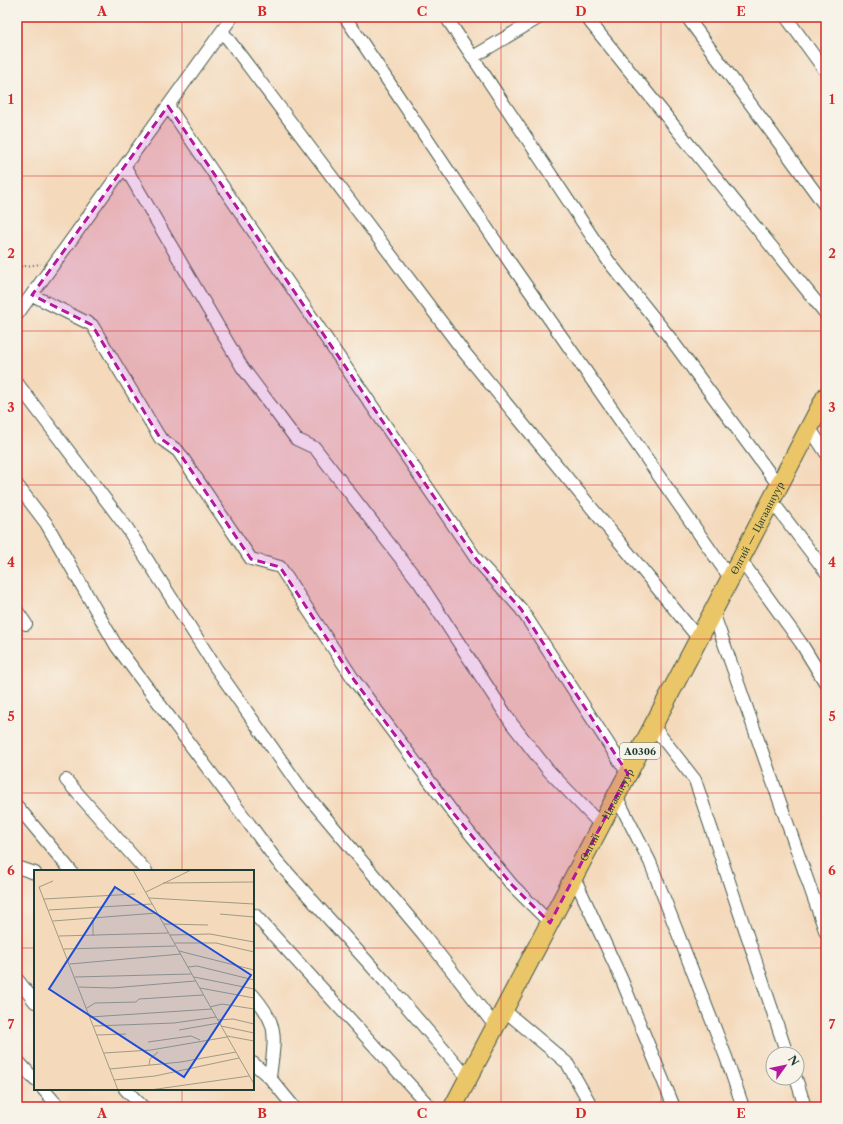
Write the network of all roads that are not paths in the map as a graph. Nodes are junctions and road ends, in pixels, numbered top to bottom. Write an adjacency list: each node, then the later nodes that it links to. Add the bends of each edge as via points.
1 (232, 17): 8 (street)
2 (345, 17): 25 (street, via 511,264)
3 (446, 17): 9 (street)
4 (540, 17): 9 (street)
5 (586, 17): 15 (street)
6 (687, 17): 13 (street)
7 (786, 17): 10 (street)
8 (222, 31): 11 (street); 29 (street, via 464,352)
9 (473, 57): 22 (street, via 609,262 670,338)
10 (826, 72)
11 (168, 106): 12 (street); 32 (street, via 477,560 521,609)
12 (125, 168): 14 (street); 36 (street, via 242,367 296,439 316,448 419,582 512,724 548,770)
13 (826, 207)
14 (32, 295): 16 (street); 43 (street, via 92,325 160,438 178,451 251,559 280,567 354,680 454,814 512,885)
15 (826, 314)
16 (17, 315)
17 (17, 383): 49 (street, via 127,528 216,668 300,787 424,934)
18 (826, 396): 19 (highway, Өлгий — Цагааннуур / A0306)
19 (809, 427): 20 (street); 22 (highway, Өлгий — Цагааннуур / A0306)
20 (826, 454)
21 (17, 485): 54 (street, via 46,523 117,647 277,861 390,986)
22 (775, 493): 23 (highway, Өлгий — Цагааннуур / A0306); 24 (street)
23 (740, 559): 25 (highway, Өлгий — Цагааннуур / A0306); 30 (street, via 802,644)
24 (826, 572)
25 (730, 578): 27 (highway, Өлгий — Цагааннуур / A0306)
26 (17, 611): 28 (street)
27 (713, 612): 29 (highway, Өлгий — Цагааннуур / A0306); 44 (street)
28 (26, 624)
29 (699, 639): 31 (highway, Өлгий — Цагааннуур / A0306)
30 (826, 684)
31 (653, 726): 32 (highway, Өлгий — Цагааннуур / A0306); 50 (street, via 695,780)
32 (628, 774): 34 (highway, Өлгий — Цагааннуур / A0306)
33 (66, 780): 39 (street)
34 (616, 796): 36 (highway, Өлгий — Цагааннуур / A0306); 66 (street, via 650,862)
35 (17, 806): 38 (street)
36 (601, 825): 41 (highway, Өлгий — Цагааннуур / A0306)
37 (17, 867): 40 (street)
38 (70, 870)
39 (145, 870)
40 (34, 873)
41 (574, 877): 43 (highway, Өлгий — Цагааннуур / A0306); 65 (street, via 621,978)
42 (255, 915): 63 (street)
43 (550, 923): 48 (highway, Өлгий — Цагааннуур / A0306)
44 (826, 933)
45 (17, 979): 47 (street)
46 (254, 996): 53 (street, via 265,1008 275,1033)
47 (34, 1001)
48 (504, 1010): 49 (highway, Өлгий — Цагааннуур / A0306); 64 (street, via 567,1063)
49 (495, 1026): 54 (highway, Өлгий — Цагааннуур / A0306)
50 (784, 1046)
51 (17, 1060): 55 (street)
52 (254, 1064): 53 (street)
53 (270, 1078): 62 (street)
54 (468, 1078): 59 (highway, Өлгий — Цагааннуур / A0306)
55 (34, 1079)
56 (798, 1086): 67 (street)
57 (44, 1090): 60 (street)
58 (126, 1090): 61 (street)
59 (454, 1106)
60 (59, 1107)
61 (143, 1107)
62 (294, 1107)
63 (430, 1107)
64 (592, 1107)
65 (674, 1107)
66 (743, 1107)
67 (805, 1107)

